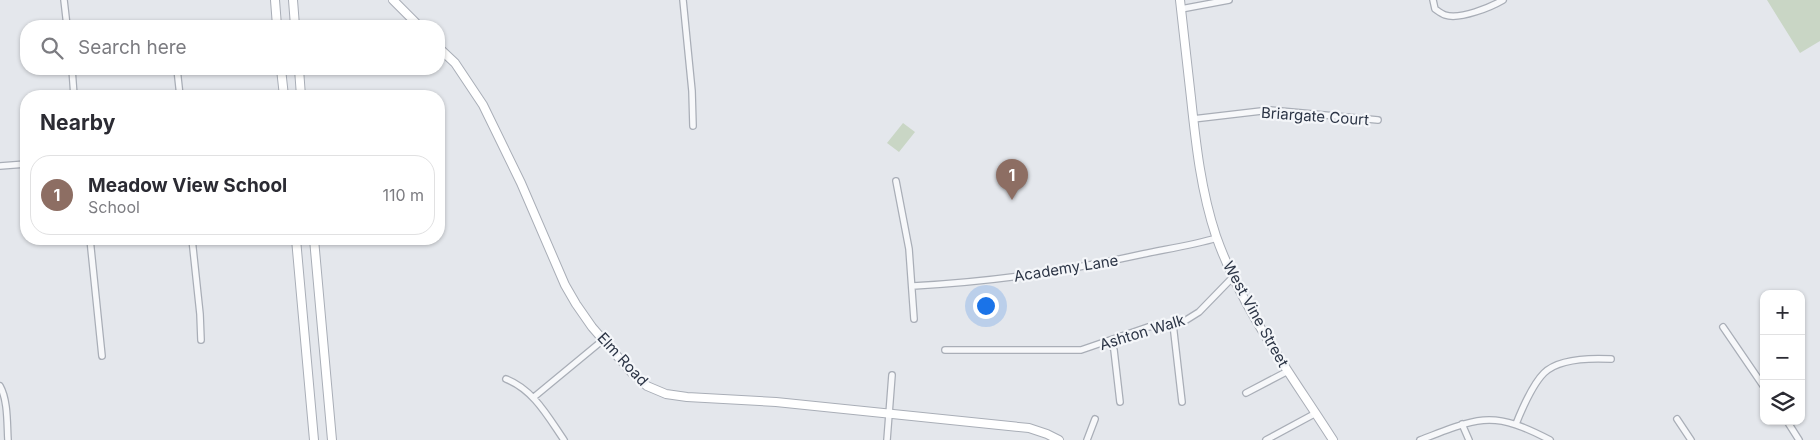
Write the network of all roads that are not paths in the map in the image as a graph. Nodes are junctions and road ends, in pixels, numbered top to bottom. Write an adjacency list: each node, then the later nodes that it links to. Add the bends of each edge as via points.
1 (64, 0): 11 (street)
2 (275, 0): 12 (main road)
3 (293, 0): 13 (main road)
4 (393, 0): 14 (main road)
5 (683, 0): 26 (street)
6 (1180, 0): 10 (main road, West Vine Street)
7 (1229, 0): 10 (street)
8 (1433, 0): 9 (street, via 1435,9 1455,16 1480,11)
9 (1503, 0)
10 (1181, 9): 24 (main road, West Vine Street)
11 (66, 20)
12 (277, 20)
13 (295, 20)
14 (413, 20)
15 (445, 54): 41 (main road, Elm Road, via 483,105 565,285)
16 (72, 75): 20 (street)
17 (178, 75): 21 (street)
18 (282, 75): 22 (main road)
19 (299, 75): 23 (main road)
20 (74, 90)
21 (179, 90)
22 (283, 90)
23 (301, 90)
24 (1193, 119): 25 (street, Briargate Court, via 1270,110); 30 (main road, West Vine Street, via 1202,187)
25 (1378, 120)
26 (693, 126)
27 (20, 164): 28 (street)
28 (0, 166)
29 (896, 181): 36 (street, via 910,249)
30 (1217, 238): 35 (main road, West Vine Street); 36 (street, Academy Lane, via 1062,270)
31 (91, 245): 44 (street)
32 (193, 245): 40 (street)
33 (297, 245): 63 (main road)
34 (315, 245): 64 (main road)
35 (1233, 277): 38 (street, Ashton Walk, via 1199,312); 46 (main road, West Vine Street)
36 (913, 286): 37 (street)
37 (914, 319)
38 (1173, 324): 42 (street, Ashton Walk, via 1148,328); 54 (street)
39 (1723, 327): 49 (street)
40 (201, 340)
41 (603, 340): 52 (street); 56 (main road, Elm Road, via 639,380 666,394)
42 (1110, 341): 43 (street, Ashton Walk, via 1082,350); 53 (street)
43 (944, 350)
44 (102, 356)
45 (1611, 359): 60 (street, via 1590,359 1550,368 1536,384)
46 (1288, 371): 51 (street); 55 (main road, West Vine Street)
47 (892, 375): 56 (street)
48 (506, 380): 52 (street)
49 (1760, 381)
50 (0, 386): 62 (street)
51 (1246, 393)
52 (534, 397): 65 (street)
53 (1120, 402)
54 (1182, 402)
55 (1316, 413): 69 (street); 70 (main road, West Vine Street)
56 (890, 414): 66 (street); 67 (main road, Elm Road, via 1029,428)
57 (1096, 419): 68 (street)
58 (1677, 419): 74 (street)
59 (1462, 424): 60 (street, via 1493,419); 71 (street); 72 (street)
60 (1516, 424): 73 (street)
61 (1790, 425): 75 (street)
62 (8, 440)
63 (314, 440)
64 (332, 440)
65 (564, 440)
66 (887, 440)
67 (1059, 440)
68 (1087, 440)
69 (1266, 440)
70 (1333, 440)
71 (1420, 440)
72 (1469, 440)
73 (1550, 440)
74 (1691, 440)
75 (1799, 440)

